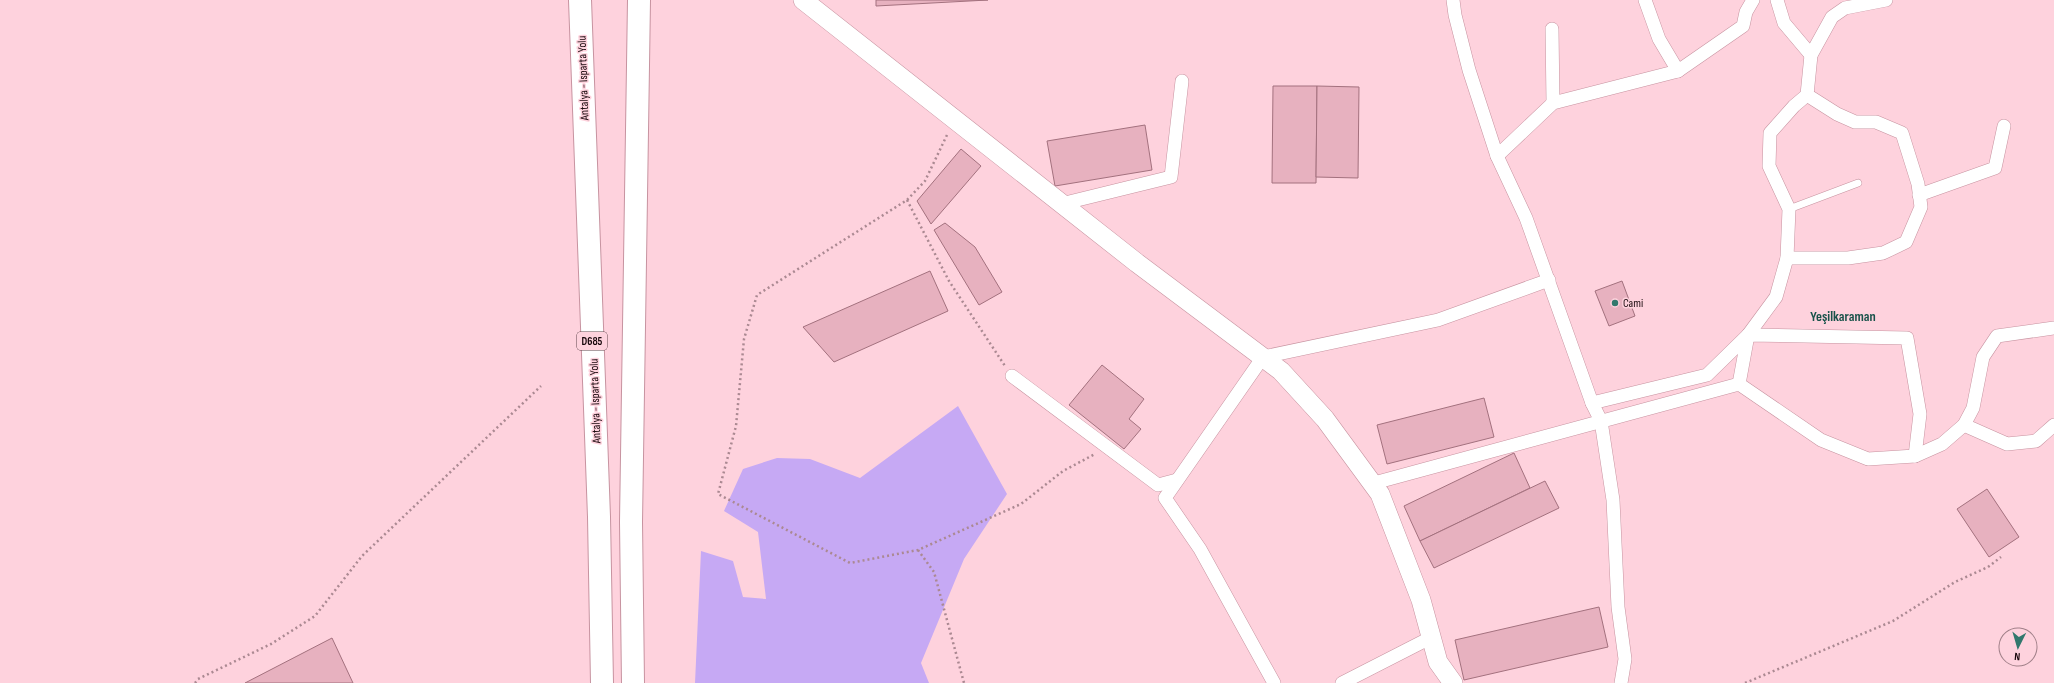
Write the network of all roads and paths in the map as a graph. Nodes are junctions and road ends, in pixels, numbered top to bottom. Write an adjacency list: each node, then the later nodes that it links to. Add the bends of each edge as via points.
1 (580, 0): 43 (highway, Antalya - Isparta Yolu / D685, via 599,517)
2 (639, 0): 44 (highway, via 631,522)
3 (802, 0): 15 (street)
4 (1453, 0): 17 (street, via 1469,70)
5 (1645, 0): 11 (street, via 1659,40)
6 (1753, 0): 11 (street, via 1746,12 1743,26)
7 (1777, 0): 10 (street, via 1784,23)
8 (1886, 0): 10 (street, via 1845,8 1832,17)
9 (1552, 28): 14 (street)
10 (1811, 55): 13 (street)
11 (1678, 71): 14 (street)
12 (1182, 81): 21 (street, via 1171,177)
13 (1807, 95): 19 (street, via 1855,122 1876,122 1902,132); 22 (street, via 1770,133 1768,166)
14 (1553, 103): 17 (street)
15 (954, 120): 20 (path, via 925,181); 21 (street)
16 (2004, 126): 19 (street, via 1995,168)
17 (1497, 156): 24 (street, via 1526,218)
18 (1858, 183): 22 (lane)
19 (1919, 195): 23 (street, via 1921,207 1906,242 1883,253 1848,258)
20 (907, 200): 28 (path, via 950,281); 39 (path, via 757,294 744,339 736,426 718,494 850,563)
21 (1061, 204): 27 (street)
22 (1789, 209): 23 (street)
23 (1787, 258): 26 (street, via 1776,297)
24 (1549, 280): 27 (street, via 1438,320); 31 (street)
25 (2054, 328): 34 (street, via 1997,336 1983,357 1973,408)
26 (1748, 335): 29 (street); 31 (street, via 1707,375); 36 (street, via 1907,338 1920,414)
27 (1263, 357): 37 (street); 38 (street, via 1281,371 1325,419)
28 (1012, 376): 35 (street)
29 (1739, 384): 32 (street); 36 (street, via 1821,440 1868,459)
30 (541, 386): 42 (path, via 362,556 315,616 271,644 198,679)
31 (1592, 403): 32 (street)
32 (1601, 421): 38 (street); 49 (street, via 1613,500 1618,607 1625,659)
33 (2054, 424): 34 (street, via 2036,441 2007,444)
34 (1964, 425): 36 (street, via 1942,444)
35 (1108, 448): 37 (street, via 1158,485); 39 (path, via 1063,471 1021,504)
36 (1915, 456)
37 (1177, 480): 46 (street, via 1165,498 1200,549)
38 (1374, 483): 41 (street, via 1422,600)
39 (918, 550): 45 (path, via 934,572)
40 (2000, 557): 50 (path, via 1988,567 1955,582 1893,621)
41 (1432, 638): 47 (street); 48 (street, via 1438,662)
42 (195, 683)
43 (602, 683)
44 (633, 683)
45 (964, 683)
46 (1274, 683)
47 (1342, 683)
48 (1453, 683)
49 (1621, 683)
50 (1745, 683)

